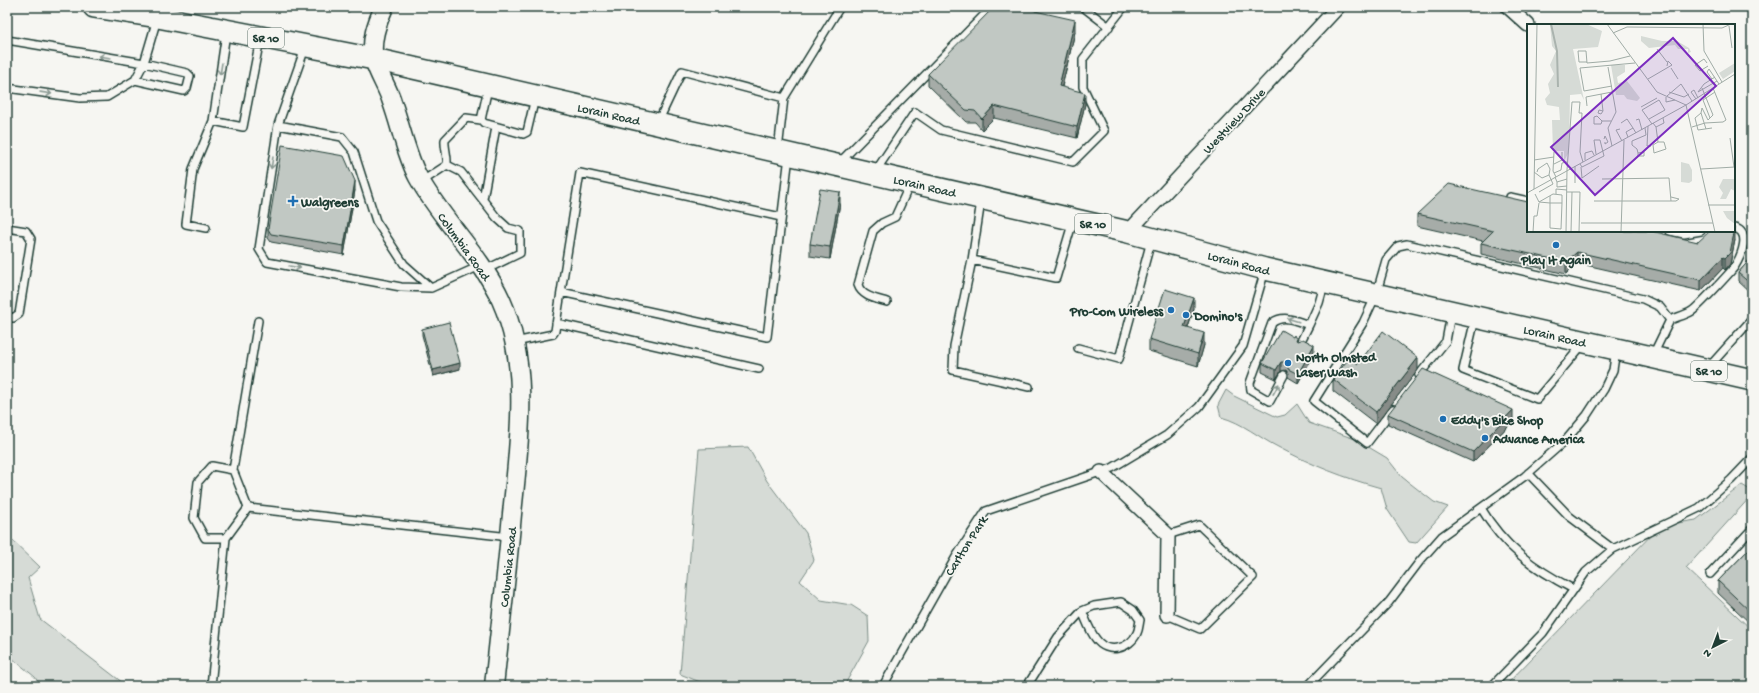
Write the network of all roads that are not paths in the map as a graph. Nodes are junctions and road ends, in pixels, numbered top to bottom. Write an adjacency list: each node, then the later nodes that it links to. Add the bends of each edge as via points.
1 (94, 7): 9 (main road, Lorain Road / SR 10)
2 (384, 7): 16 (main road, Columbia Road, via 374,34)
3 (840, 7): 22 (lane)
4 (982, 7): 30 (lane, via 987,12)
5 (1083, 7): 11 (lane)
6 (1124, 7): 11 (lane)
7 (1338, 7): 43 (street, Westview Drive)
8 (1508, 7): 10 (street)
9 (159, 12): 12 (main road, Lorain Road / SR 10); 17 (lane)
10 (1527, 24)
11 (1109, 27): 31 (lane, via 1083,59 1083,87 1104,130 1073,162 941,130 915,112)
12 (227, 31): 13 (main road, Lorain Road / SR 10); 24 (lane, one-way to 24)
13 (260, 37): 15 (main road, Lorain Road / SR 10); 24 (lane, via 243,127)
14 (7, 40): 17 (lane, one-way to 14)
15 (306, 46): 16 (main road, Lorain Road / SR 10); 26 (lane)
16 (374, 58): 19 (main road, Lorain Road / SR 10); 32 (main road, Columbia Road, via 392,102 407,152)
17 (144, 63): 18 (lane); 18 (lane, via 188,73 190,76 187,88 184,91)
18 (135, 80): 20 (lane, one-way to 18, via 80,98 107,97)
19 (489, 85): 21 (main road, Lorain Road / SR 10); 23 (lane)
20 (7, 88)
21 (536, 96): 25 (main road, Lorain Road / SR 10); 27 (lane, via 527,132 523,134)
22 (784, 98): 25 (lane, via 682,71); 28 (lane)
23 (481, 120): 27 (lane); 29 (lane, via 466,118 445,140)
24 (213, 122): 41 (lane, via 193,170 186,224)
25 (658, 124): 28 (main road, Lorain Road / SR 10)
26 (278, 125): 51 (lane, via 342,137 354,152 376,221 404,264); 51 (lane, one-way to 51, via 259,249 267,262 402,287)
27 (496, 127): 36 (lane)
28 (783, 153): 30 (main road, Lorain Road / SR 10); 38 (lane)
29 (448, 165): 32 (lane); 36 (lane, via 461,172)
30 (837, 165): 31 (main road, Lorain Road / SR 10)
31 (874, 174): 33 (main road, Lorain Road / SR 10)
32 (421, 182): 48 (main road, Columbia Road, via 432,201)
33 (910, 182): 35 (main road, Lorain Road / SR 10); 54 (lane, via 895,217 873,230 858,285 868,296)
34 (1510, 197): 37 (lane)
35 (981, 198): 39 (main road, Lorain Road / SR 10); 47 (lane)
36 (483, 199): 48 (lane, via 508,228 520,231 520,253)
37 (1527, 201)
38 (781, 217): 52 (lane, via 580,173); 52 (lane, via 767,338)
39 (1073, 220): 43 (main road, Lorain Road / SR 10); 47 (lane, via 1056,278)
40 (7, 228): 56 (lane, via 26,231 30,239 19,314 13,318)
41 (206, 228)
42 (1735, 228): 59 (lane, via 1744,234 1744,243 1735,266 1693,310)
43 (1128, 232): 46 (main road, Lorain Road / SR 10)
44 (1675, 232): 45 (lane)
45 (1695, 232)
46 (1151, 239): 49 (main road, Lorain Road / SR 10); 66 (lane, via 1119,360)
47 (972, 260): 74 (lane, via 954,346 953,370)
48 (483, 268): 51 (lane); 63 (main road, Columbia Road, via 501,300)
49 (1265, 270): 50 (main road, Lorain Road / SR 10); 80 (lane, Carlton Park, via 1243,346 1199,407 1167,435)
50 (1324, 283): 53 (main road, Lorain Road / SR 10); 62 (lane, via 1319,303)
51 (431, 288)
52 (561, 292): 61 (lane)
53 (1376, 295): 55 (main road, Lorain Road / SR 10); 59 (lane, via 1386,260 1398,246 1407,244 1643,299 1660,307); 75 (lane, via 1363,323 1314,401 1367,443)
54 (887, 302)
55 (1452, 312): 57 (main road, Lorain Road / SR 10); 73 (lane, via 1446,341)
56 (7, 317)
57 (1476, 317): 64 (main road, Lorain Road / SR 10); 64 (lane, via 1463,370 1537,399)
58 (1752, 319): 70 (lane)
59 (1670, 320): 68 (lane)
60 (258, 321): 78 (lane)
61 (556, 323): 63 (lane, via 553,334); 69 (lane)
62 (1309, 325): 65 (lane); 71 (lane, one-way to 71, via 1287,318 1278,318 1272,323 1250,383 1252,390 1270,401)
63 (514, 342): 86 (main road, Columbia Road, via 519,371 521,411)
64 (1585, 342): 67 (main road, Lorain Road / SR 10)
65 (1299, 345)
66 (1078, 348)
67 (1616, 349): 68 (main road, Lorain Road / SR 10); 81 (lane, via 1613,370 1604,390 1587,415 1566,440)
68 (1652, 358): 70 (main road, Lorain Road / SR 10)
69 (759, 369)
70 (1706, 370): 72 (main road, Lorain Road / SR 10)
71 (1284, 375)
72 (1752, 380)
73 (1413, 383)
74 (1030, 387)
75 (1400, 401)
76 (1752, 458): 77 (lane)
77 (1747, 463): 79 (lane); 88 (lane, via 1699,508)
78 (233, 470): 82 (lane); 87 (lane, via 212,466 198,482 194,518 205,538)
79 (1752, 470)
80 (1101, 472): 85 (street); 95 (lane, Carlton Park, via 986,511 956,557)
81 (1528, 473): 83 (lane); 88 (lane, via 1569,516)
82 (248, 508): 86 (lane); 87 (lane)
83 (1481, 508): 90 (lane, via 1506,543 1527,562); 97 (lane, via 1438,540 1389,602)
84 (1752, 529): 89 (lane)
85 (1168, 535): 92 (street); 92 (lane, via 1199,525 1253,577 1200,629)
86 (510, 537): 94 (main road, Columbia Road)
87 (226, 538): 93 (lane)
88 (1613, 549): 90 (lane, via 1586,572)
89 (1710, 574)
90 (1573, 589): 98 (lane, via 1543,633)
91 (1082, 611): 91 (lane, via 1094,606 1121,602 1133,610 1140,620 1137,633 1129,643 1118,649 1107,648 1096,640); 96 (lane, via 1058,637)
92 (1167, 615)
93 (211, 686)
94 (494, 686)
95 (883, 686)
96 (1027, 686)
97 (1308, 686)
98 (1492, 686)

